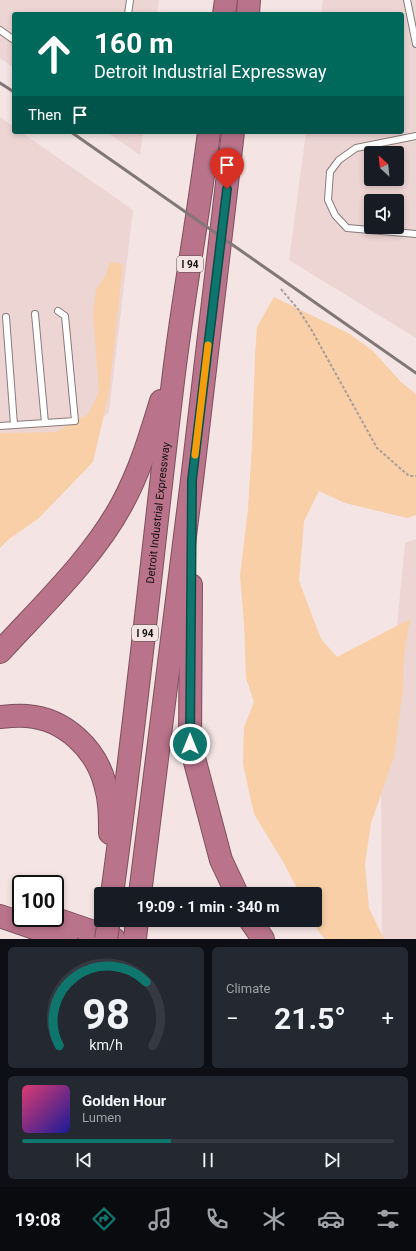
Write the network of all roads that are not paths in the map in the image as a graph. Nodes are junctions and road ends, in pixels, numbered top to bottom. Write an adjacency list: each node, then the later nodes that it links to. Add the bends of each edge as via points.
1 (130, 0): 5 (lane)
2 (226, 0): 6 (highway)
3 (249, 0): 7 (highway)
4 (407, 0): 10 (lane)
5 (128, 12)
6 (224, 12)
7 (248, 12)
8 (0, 30): 9 (lane)
9 (12, 39)
10 (416, 44)
11 (209, 134): 18 (highway, Detroit Industrial Expressway / I 94)
12 (233, 134): 22 (highway, I 94)
13 (416, 136): 14 (lane, via 356,148 340,160 330,172 328,200 335,215 347,228)
14 (416, 234)
15 (58, 311): 19 (lane, via 65,316 74,421)
16 (36, 314): 19 (lane)
17 (6, 317): 20 (lane)
18 (174, 371): 23 (highway, via 161,399 138,473 122,505 77,568); 26 (highway, Detroit Industrial Expressway / I 94, via 129,766)
19 (45, 423): 20 (lane)
20 (14, 425): 21 (lane)
21 (0, 426)
22 (192, 480): 27 (highway, I 94); 28 (highway, via 190,744 221,860)
23 (0, 652)
24 (0, 717): 25 (highway, via 29,716 54,723 76,737 95,758 106,785 110,813 106,866)
25 (110, 887)
26 (112, 887)
27 (141, 887)
28 (234, 887)
29 (0, 900): 30 (highway)
30 (12, 905)
31 (0, 916): 36 (highway)
32 (64, 922): 38 (highway)
33 (108, 927): 37 (highway, bridge)
34 (136, 927): 39 (highway)
35 (255, 927): 40 (highway)
36 (66, 939)
37 (106, 939)
38 (114, 939)
39 (135, 939)
40 (263, 939)

